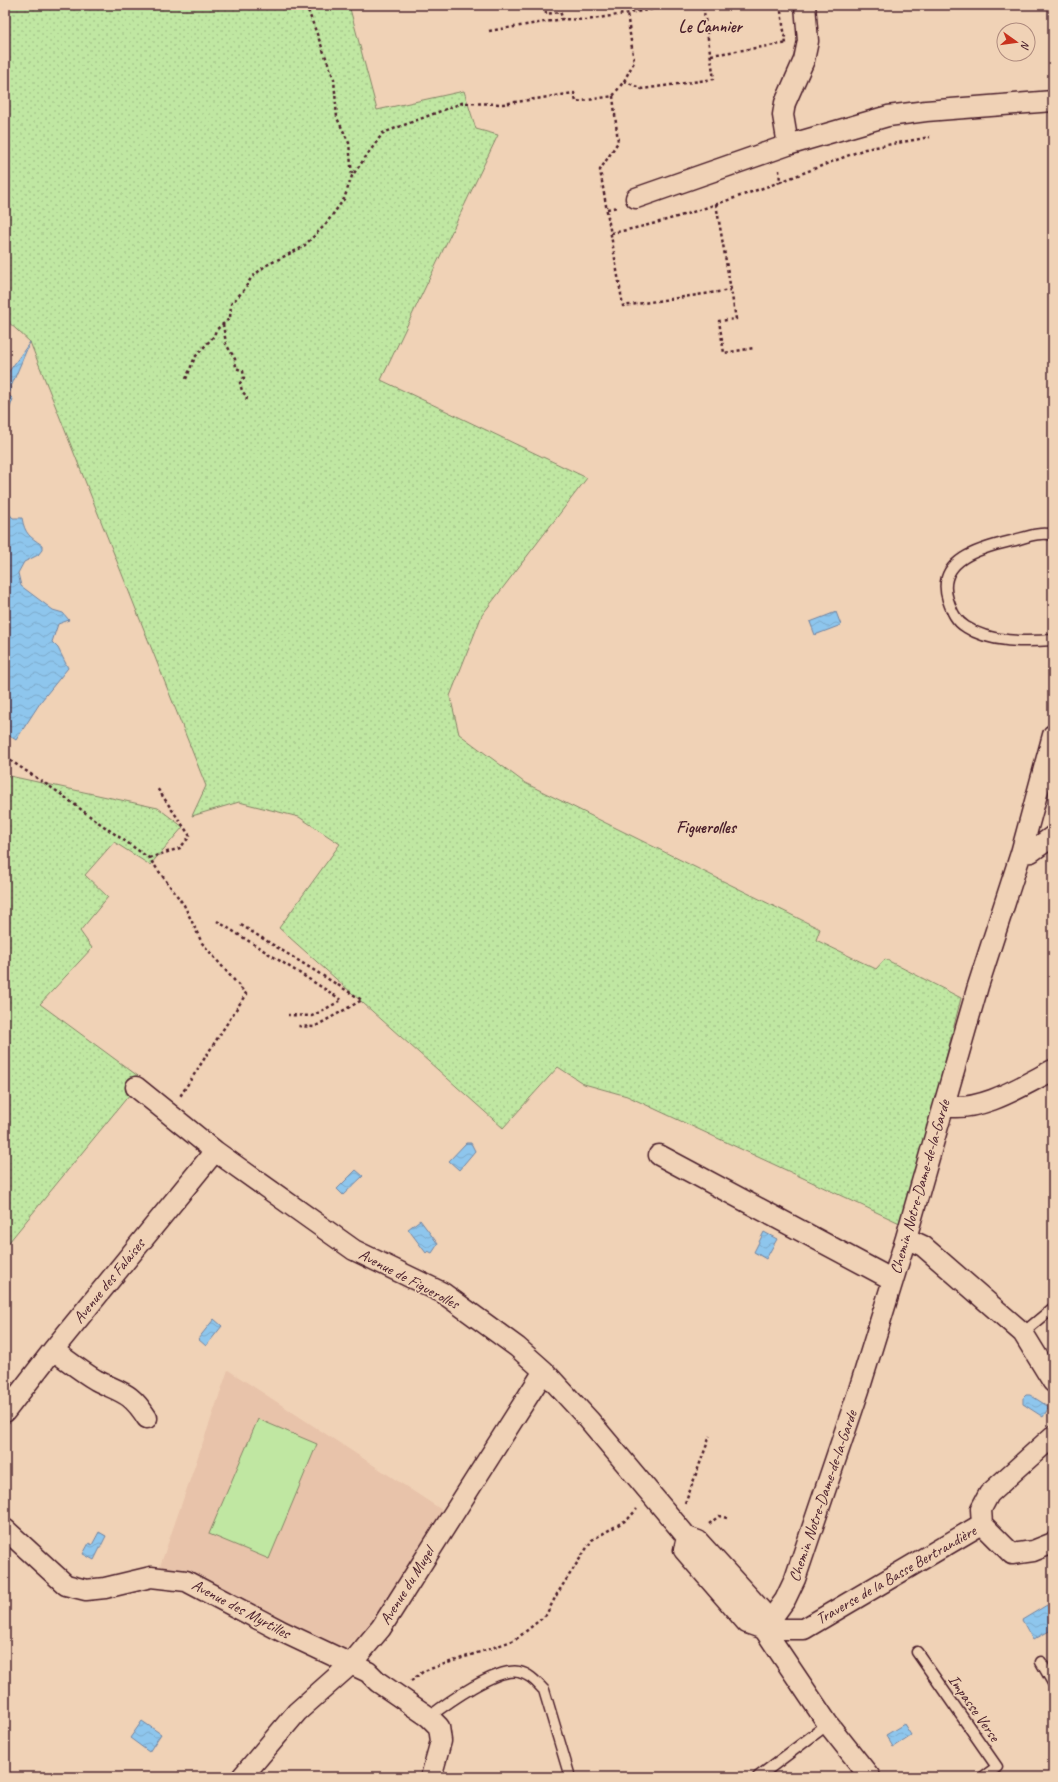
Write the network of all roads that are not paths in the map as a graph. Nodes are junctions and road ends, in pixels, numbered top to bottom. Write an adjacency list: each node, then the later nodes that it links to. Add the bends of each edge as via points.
1 (805, 5): 3 (street, via 808,41 804,60 784,103)
2 (1053, 101): 3 (street, via 888,116)
3 (782, 147): 4 (street)
4 (636, 198)
5 (1053, 535): 6 (lane, via 1042,534 974,552 951,568 946,579 945,592 953,614 966,628 1017,641)
6 (1053, 640)
7 (1053, 735): 9 (street, Chemin Notre-Dame-de-la-Garde)
8 (1053, 836): 9 (street, via 1031,852)
9 (1021, 853): 12 (street, Chemin Notre-Dame-de-la-Garde, via 978,986)
10 (1053, 1070): 12 (street, via 992,1101 957,1107)
11 (136, 1087): 13 (street, Avenue de Figuerolles)
12 (944, 1106): 15 (street, Chemin Notre-Dame-de-la-Garde)
13 (215, 1151): 19 (street, Avenue des Falaises); 20 (street, Avenue de Figuerolles, via 354,1250 443,1293 518,1347)
14 (659, 1155): 16 (street)
15 (906, 1238): 16 (street, Chemin Notre-Dame-de-la-Garde); 18 (street, via 923,1246)
16 (893, 1280): 28 (street, Chemin Notre-Dame-de-la-Garde, via 795,1579 785,1600)
17 (1053, 1308): 18 (lane)
18 (1023, 1334): 21 (street)
19 (53, 1350): 22 (street, Avenue des Falaises); 23 (street, via 96,1379 126,1393 138,1404)
20 (544, 1371): 28 (street, Avenue de Figuerolles, via 589,1420 687,1537 684,1550 748,1623); 31 (street, Avenue du Mugel, via 381,1628)
21 (1053, 1382)
22 (5, 1412)
23 (147, 1418)
24 (1053, 1436): 25 (street, Traverse de la Basse Bertrandière, via 989,1494 981,1509)
25 (982, 1524): 27 (street, via 1012,1554 1033,1551); 28 (street, Traverse de la Basse Bertrandière, via 804,1629)
26 (5, 1529): 31 (street, Avenue des Myrtilles, via 66,1585 86,1590 151,1577 186,1581)
27 (1053, 1543)
28 (764, 1629): 34 (street)
29 (917, 1652): 40 (lane, Impasse Verse, via 997,1767)
30 (1041, 1662): 32 (lane)
31 (350, 1665): 33 (street, Avenue des Myrtilles, via 368,1672 378,1682); 35 (street, Avenue du Mugel, via 297,1712)
32 (1053, 1683)
33 (429, 1717): 36 (street, via 439,1727 441,1742); 37 (lane, via 456,1696 503,1673 520,1672 534,1679 544,1690)
34 (828, 1724): 38 (lane); 39 (street)
35 (242, 1777)
36 (431, 1777)
37 (570, 1777)
38 (758, 1777)
39 (870, 1777)
40 (983, 1777)

